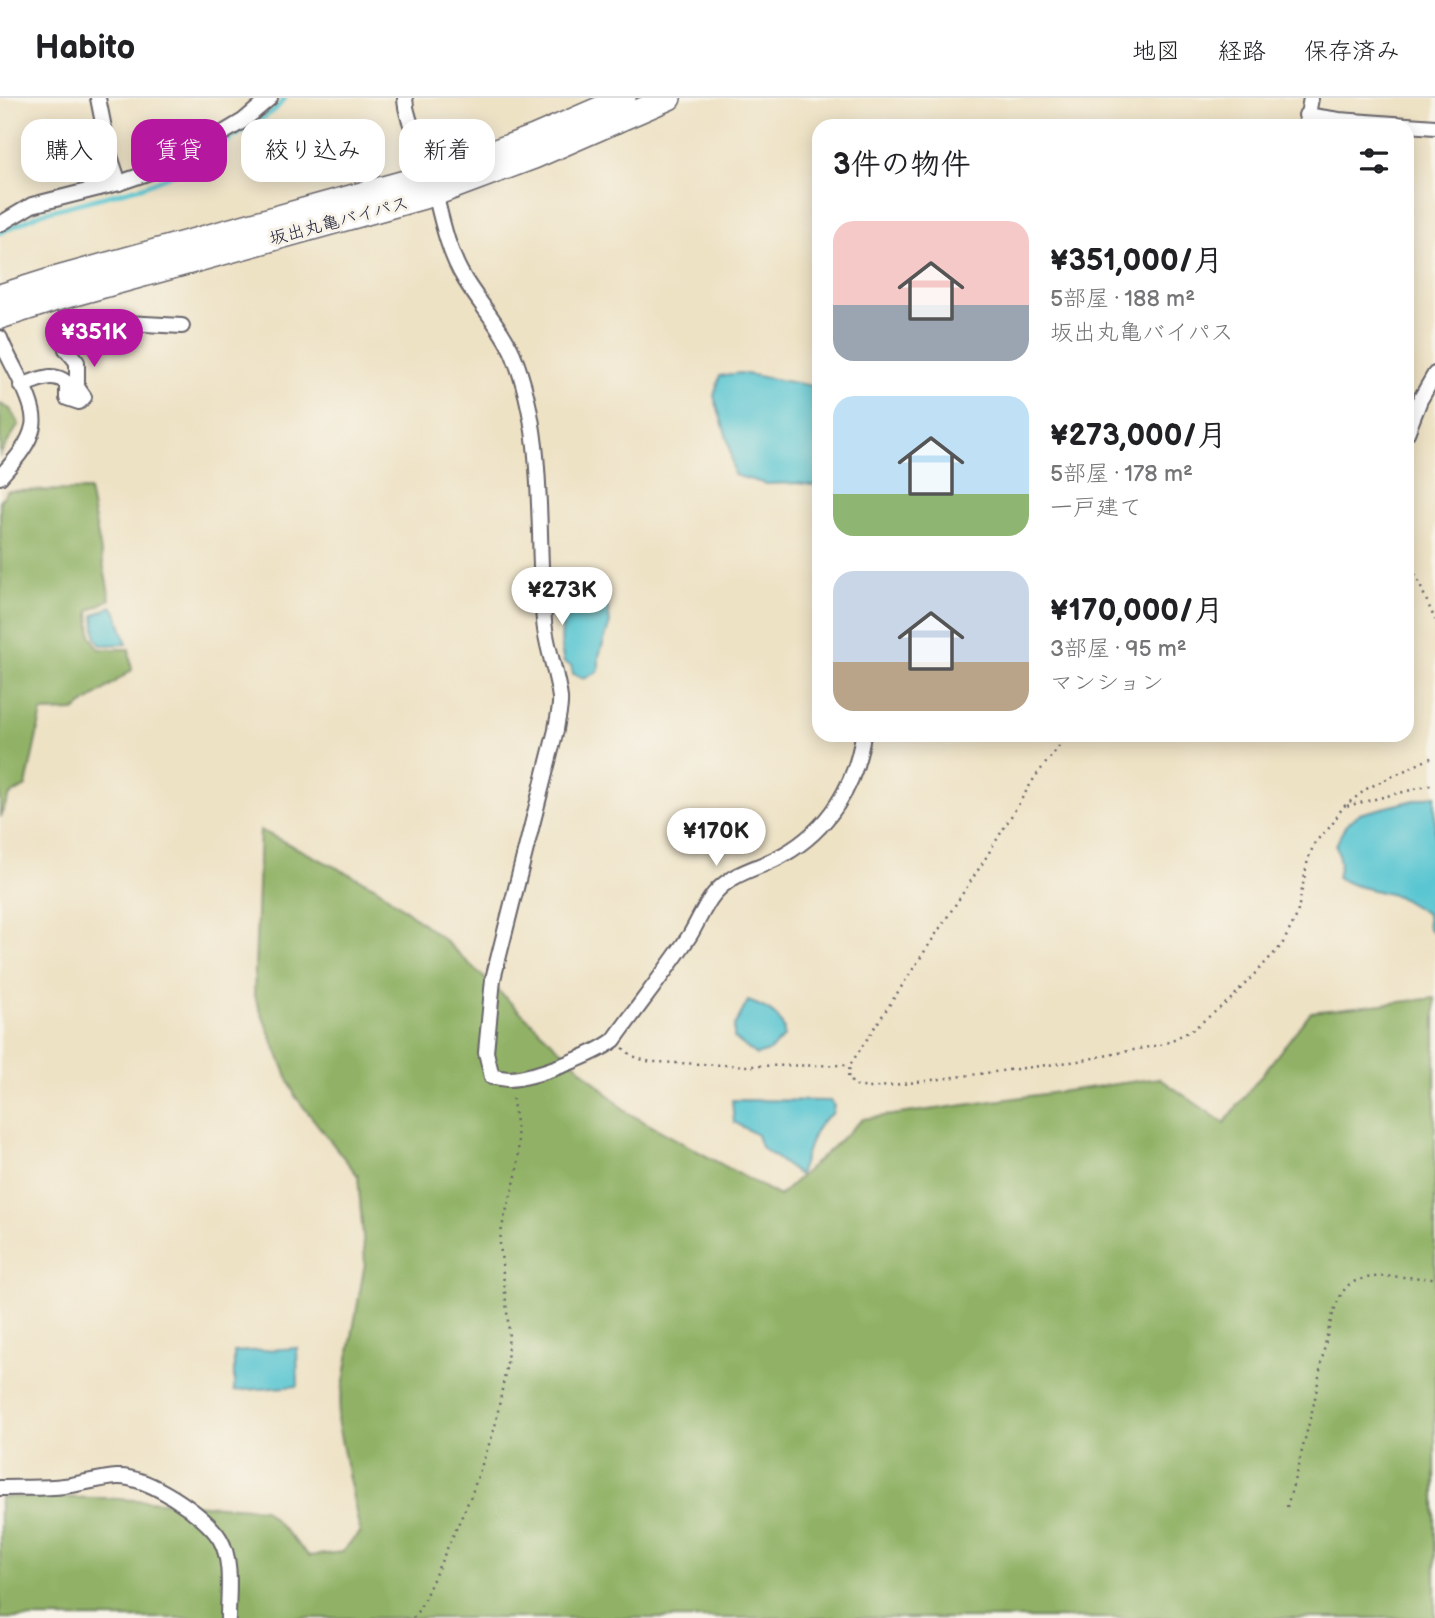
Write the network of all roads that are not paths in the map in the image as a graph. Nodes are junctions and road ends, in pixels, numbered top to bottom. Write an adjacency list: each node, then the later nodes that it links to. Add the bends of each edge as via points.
1 (98, 98): 10 (street)
2 (270, 98): 10 (street, via 243,121 168,166)
3 (405, 98): 11 (street, via 406,114)
4 (624, 98): 11 (highway, 坂出丸亀バイパス)
5 (669, 98): 11 (highway, 坂出丸亀バイパス, via 546,152)
6 (1311, 98): 7 (street)
7 (1306, 119)
8 (1414, 125): 9 (street)
9 (1435, 127)
10 (119, 183): 12 (street, via 32,205)
11 (433, 184): 13 (highway, 坂出丸亀バイパス); 14 (highway, 坂出丸亀バイパス); 21 (street, via 448,244 512,352 526,397 538,482 545,641 560,699 493,979 486,1052 492,1077 510,1079 543,1071 614,1040 730,877 784,855 823,824 842,800)
12 (0, 224)
13 (0, 296)
14 (0, 317)
15 (182, 327): 18 (street, via 73,324 63,335 66,349 77,362 77,387 84,397 79,402 67,398 67,383 60,377)
16 (0, 338): 18 (street)
17 (1435, 374): 19 (street)
18 (21, 386): 20 (street, via 33,409 33,425 23,449)
19 (1414, 415)
20 (0, 477)
21 (862, 742)
22 (0, 1488): 23 (street, via 62,1486 118,1477 135,1478 160,1489 219,1538 227,1558)
23 (228, 1618)

